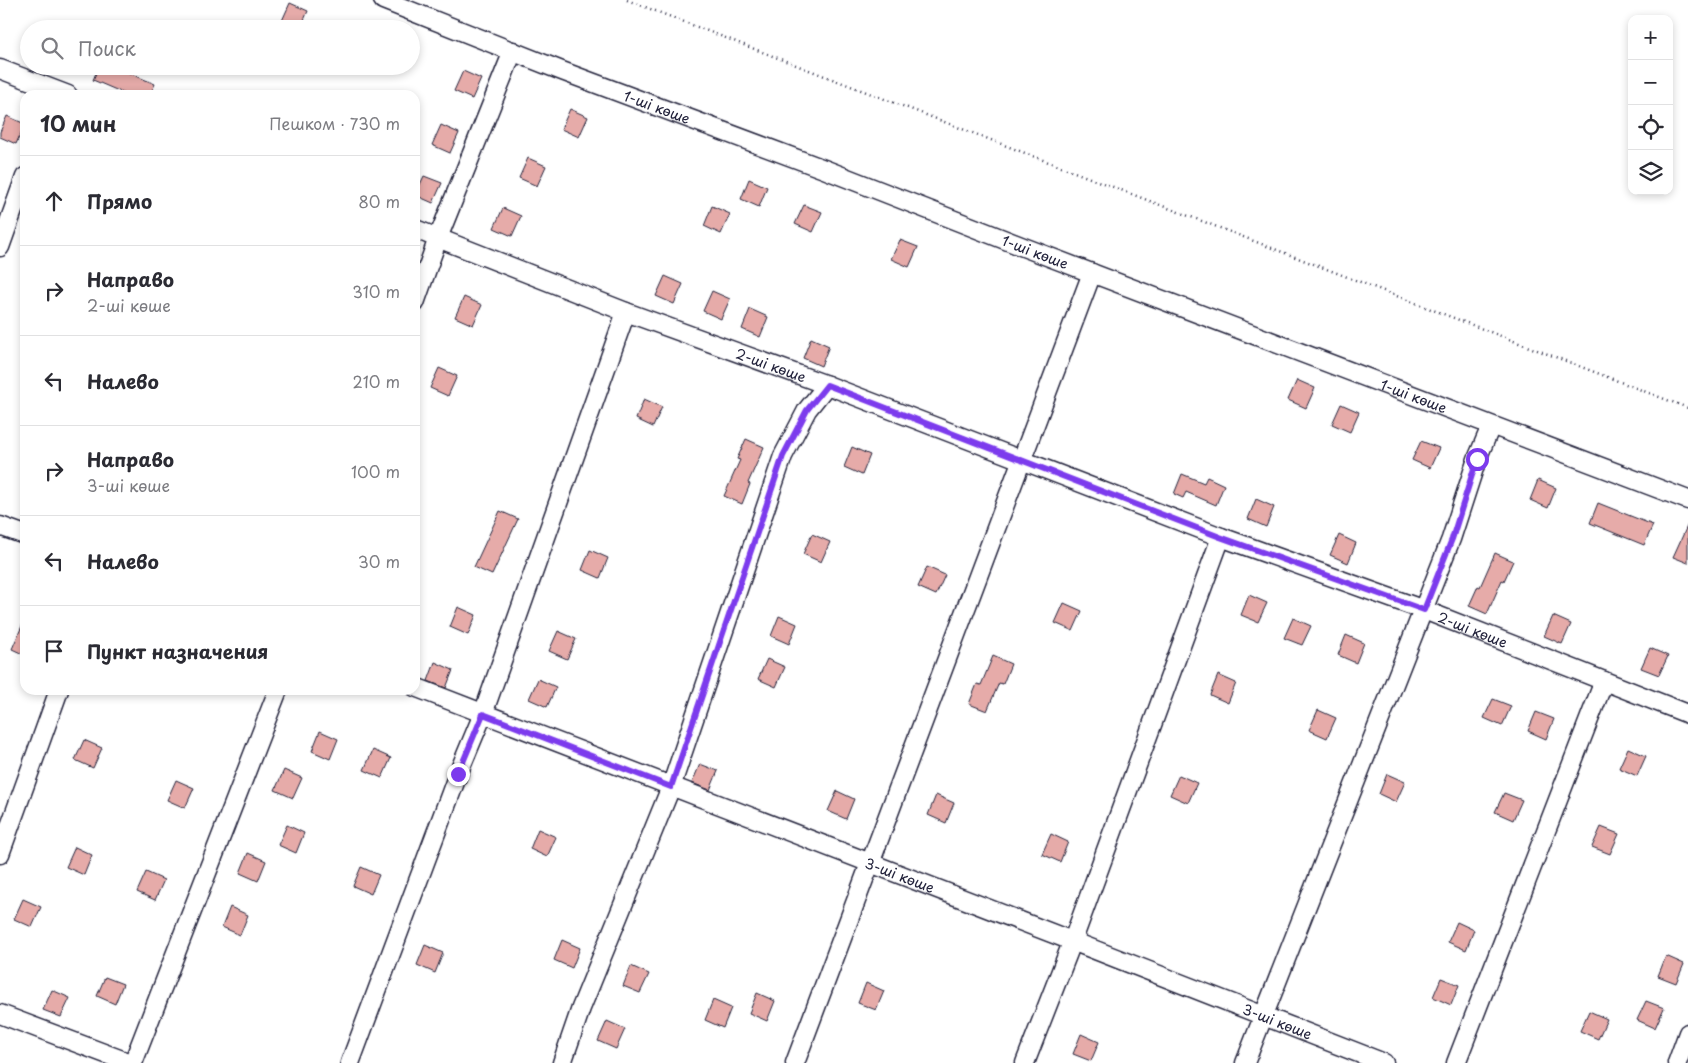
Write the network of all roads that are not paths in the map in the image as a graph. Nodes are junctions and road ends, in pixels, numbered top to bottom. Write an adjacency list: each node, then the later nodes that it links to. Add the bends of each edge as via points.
1 (383, 0): 2 (lane, 1-ші көше)
2 (513, 51): 7 (lane); 9 (lane, 1-ші көше)
3 (0, 69): 4 (lane)
4 (52, 90)
5 (20, 191): 8 (lane)
6 (420, 230): 7 (lane, 2-ші көше)
7 (438, 238): 10 (lane); 11 (lane, 2-ші көше)
8 (0, 247)
9 (1092, 273): 13 (lane, 1-ші көше); 14 (lane)
10 (420, 289)
11 (626, 312): 12 (lane, 2-ші көше); 24 (lane)
12 (827, 385): 14 (lane, 2-ші көше); 26 (lane, via 807,410 783,456)
13 (1491, 426): 15 (lane, 1-ші көше); 19 (lane)
14 (1020, 461): 18 (lane, 2-ші көше); 28 (lane)
15 (1688, 500)
16 (0, 526): 17 (lane)
17 (20, 533)
18 (1220, 537): 19 (lane, 2-ші көше); 29 (lane)
19 (1424, 610): 20 (lane, 2-ші көше); 31 (lane)
20 (1604, 681): 25 (lane, 2-ші көше); 40 (lane)
21 (420, 689): 24 (lane, 3-ші көше)
22 (57, 695): 27 (lane)
23 (276, 695): 33 (lane)
24 (483, 714): 26 (lane, 3-ші көше); 34 (lane)
25 (1688, 714)
26 (671, 787): 28 (lane, 3-ші көше); 35 (lane)
27 (0, 854)
28 (872, 863): 29 (lane, 3-ші көше); 36 (lane)
29 (1073, 940): 31 (lane, 3-ші көше); 37 (lane)
30 (0, 1014): 33 (lane)
31 (1264, 1015): 38 (lane); 39 (lane, 3-ші көше)
32 (1688, 1033): 41 (lane)
33 (132, 1063)
34 (350, 1063)
35 (562, 1063)
36 (795, 1063)
37 (1025, 1063)
38 (1245, 1063)
39 (1384, 1063)
40 (1456, 1063)
41 (1677, 1063)

